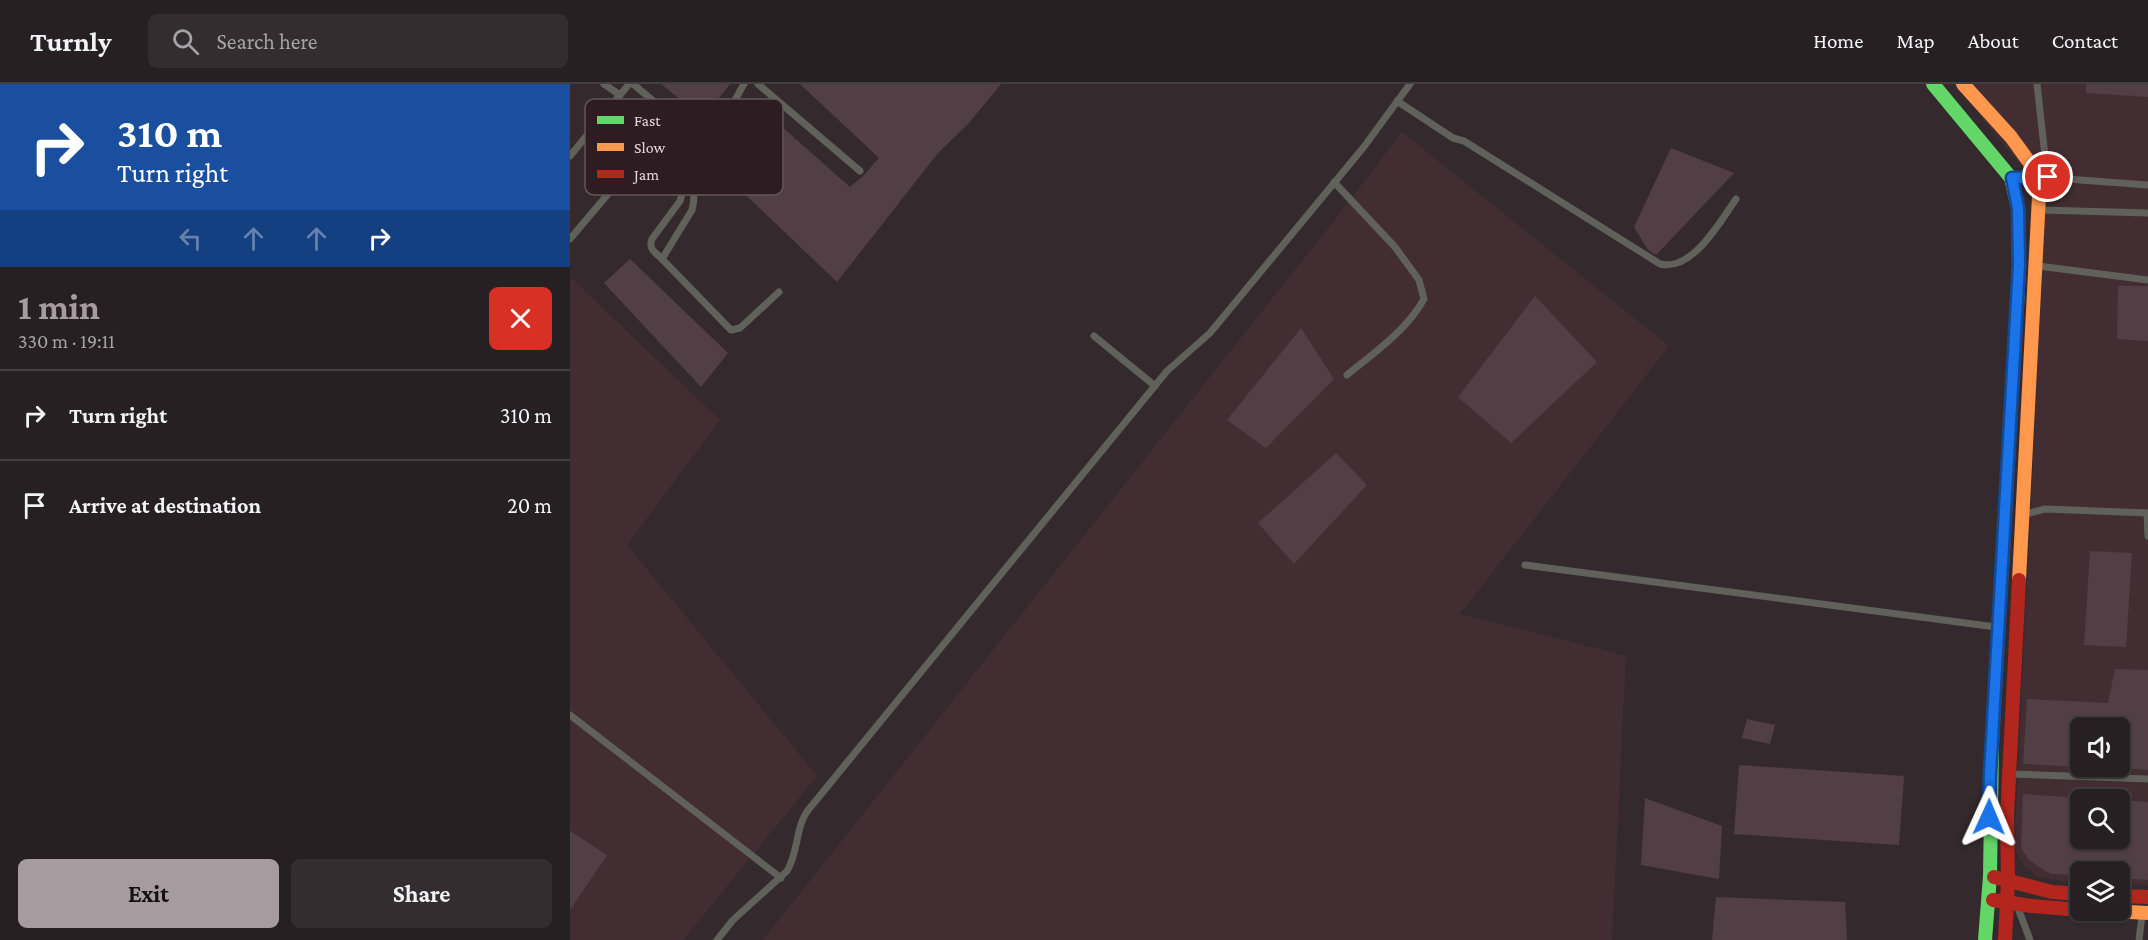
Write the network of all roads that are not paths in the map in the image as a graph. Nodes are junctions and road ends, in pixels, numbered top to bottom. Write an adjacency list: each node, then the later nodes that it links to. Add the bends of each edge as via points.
1 (604, 84): 9 (lane)
2 (631, 84): 9 (lane); 10 (lane)
3 (744, 84): 11 (lane)
4 (758, 84): 12 (lane)
5 (1410, 84): 13 (lane)
6 (1933, 84): 19 (main road)
7 (1963, 84): 18 (main road)
8 (2037, 84): 18 (lane)
9 (618, 98)
10 (650, 99)
11 (735, 99)
12 (776, 99)
13 (1397, 101): 20 (lane); 25 (lane, via 1666,266 1686,261 1700,248)
14 (783, 105): 17 (lane)
15 (585, 138): 16 (lane)
16 (570, 156)
17 (860, 171)
18 (2044, 177): 19 (lane); 21 (lane); 26 (main road)
19 (2012, 178): 38 (main road, via 2018,208 2019,265)
20 (1334, 182): 34 (lane, via 1395,247 1419,280 1424,299 1414,316); 35 (lane, via 1210,333)
21 (2148, 185)
22 (607, 195): 28 (lane)
23 (682, 195): 29 (lane, via 650,244)
24 (693, 195): 29 (lane, via 692,210)
25 (1736, 199)
26 (2038, 209): 27 (lane); 30 (main road)
27 (2148, 213)
28 (570, 239)
29 (662, 259): 32 (lane, via 731,330 740,328)
30 (2035, 266): 31 (lane); 37 (main road)
31 (2148, 280)
32 (779, 292)
33 (1095, 336): 35 (lane)
34 (1347, 375)
35 (1155, 386): 46 (lane, via 804,814 793,861)
36 (2147, 513): 37 (lane, via 2045,508); 39 (lane)
37 (2022, 516): 38 (lane); 43 (main road)
38 (2005, 518): 41 (main road)
39 (2148, 536)
40 (1526, 565): 41 (lane)
41 (1999, 627): 45 (main road, via 1990,774)
42 (570, 715): 46 (lane)
43 (2010, 774): 44 (lane); 47 (main road)
44 (2148, 779)
45 (1990, 876): 47 (main road); 51 (main road)
46 (781, 878): 56 (lane)
47 (2008, 881): 48 (main road); 52 (main road)
48 (2070, 893)
49 (2130, 896): 50 (main road)
50 (2148, 897)
51 (1988, 900): 52 (main road); 57 (main road)
52 (2012, 902): 53 (main road); 58 (main road); 59 (lane)
53 (2070, 909)
54 (2130, 912): 55 (main road)
55 (2145, 913): 60 (lane)
56 (717, 940)
57 (1985, 940)
58 (2005, 940)
59 (2030, 940)
60 (2139, 940)

